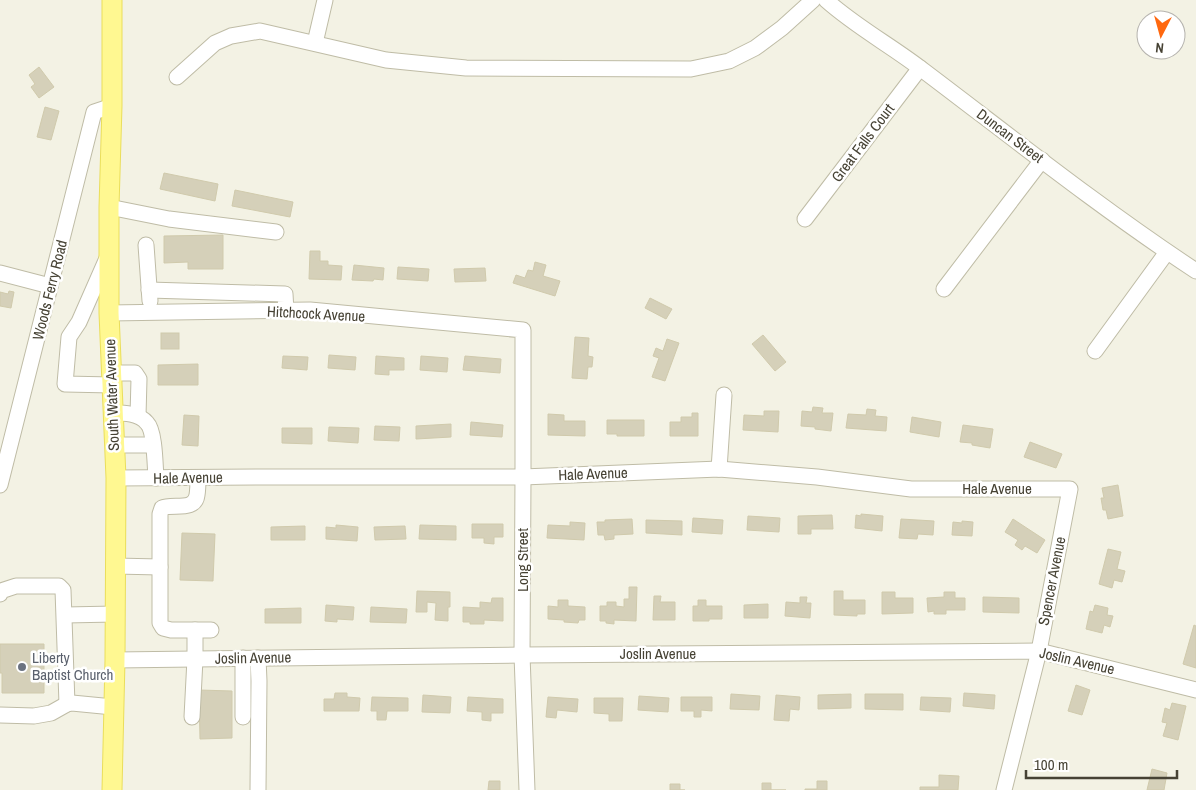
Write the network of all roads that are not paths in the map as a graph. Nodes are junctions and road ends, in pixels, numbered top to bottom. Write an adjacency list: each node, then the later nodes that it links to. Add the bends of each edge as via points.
1 (112, 0): 8 (main road, South Water Avenue)
2 (325, 0): 5 (street)
3 (813, 0): 5 (street, via 755,48 728,61 691,69 466,68 386,60)
4 (826, 0): 6 (street, Duncan Street)
5 (315, 43): 7 (street, via 260,31 231,36 215,42)
6 (920, 68): 9 (street, Duncan Street); 11 (street, Great Falls Court)
7 (177, 77)
8 (112, 106): 10 (main road, South Water Avenue); 18 (street, Woods Ferry Road, via 94,112)
9 (1042, 160): 14 (street, Duncan Street); 19 (street)
10 (109, 207): 12 (street, via 170,219); 15 (main road, South Water Avenue)
11 (805, 220)
12 (276, 232)
13 (146, 245): 20 (street)
14 (1168, 252): 16 (street, Duncan Street); 25 (street)
15 (109, 254): 23 (main road, South Water Avenue); 26 (street, via 69,337 65,384)
16 (1196, 272)
17 (0, 273): 18 (street)
18 (50, 286): 30 (street, Woods Ferry Road)
19 (944, 289)
20 (149, 290): 21 (street, via 285,294); 22 (street)
21 (286, 310): 22 (street, Hitchcock Avenue); 24 (street, Hitchcock Avenue)
22 (151, 312): 23 (street, Hitchcock Avenue)
23 (109, 313): 26 (main road, South Water Avenue)
24 (523, 330): 34 (street, Long Street)
25 (1095, 351)
26 (112, 379): 28 (main road, South Water Avenue); 29 (street, via 134,373 139,379)
27 (724, 395): 33 (street)
28 (113, 413): 29 (street); 31 (main road, South Water Avenue)
29 (138, 416): 32 (street, via 148,423)
30 (7, 428): 38 (street, Woods Ferry Road)
31 (114, 445): 32 (street); 35 (main road, South Water Avenue)
32 (153, 445): 36 (street)
33 (719, 469): 34 (street, Hale Avenue); 39 (street, Hale Avenue, via 911,489)
34 (524, 477): 37 (street, Hale Avenue); 48 (street, Long Street)
35 (116, 478): 36 (street, Hale Avenue); 40 (main road, South Water Avenue)
36 (156, 478): 37 (street, Hale Avenue)
37 (198, 478): 41 (street, via 195,501 188,506 162,508)
38 (0, 486)
39 (1070, 489): 47 (street, Spencer Avenue)
40 (115, 566): 41 (street); 43 (main road, South Water Avenue)
41 (160, 567): 45 (street, via 160,623 163,628 171,630)
42 (0, 594): 44 (street, via 16,586 59,586 63,590)
43 (115, 614): 44 (street); 52 (main road, South Water Avenue)
44 (65, 615): 54 (street)
45 (195, 630): 46 (street); 51 (street)
46 (211, 630)
47 (1039, 651): 48 (street, Joslin Avenue); 53 (street, Joslin Avenue); 62 (street, Spencer Avenue)
48 (522, 655): 50 (street, Joslin Avenue); 61 (street, Long Street)
49 (243, 658): 50 (street, Joslin Avenue); 51 (street, Joslin Avenue); 58 (street)
50 (258, 658): 60 (street)
51 (195, 659): 52 (street, Joslin Avenue); 57 (street)
52 (115, 660): 55 (main road, South Water Avenue)
53 (1196, 690)
54 (67, 704): 55 (street); 56 (street, via 51,713 34,716)
55 (113, 707): 59 (main road, South Water Avenue)
56 (0, 715)
57 (192, 717)
58 (243, 717)
59 (112, 790)
60 (258, 790)
61 (527, 790)
62 (1004, 790)

